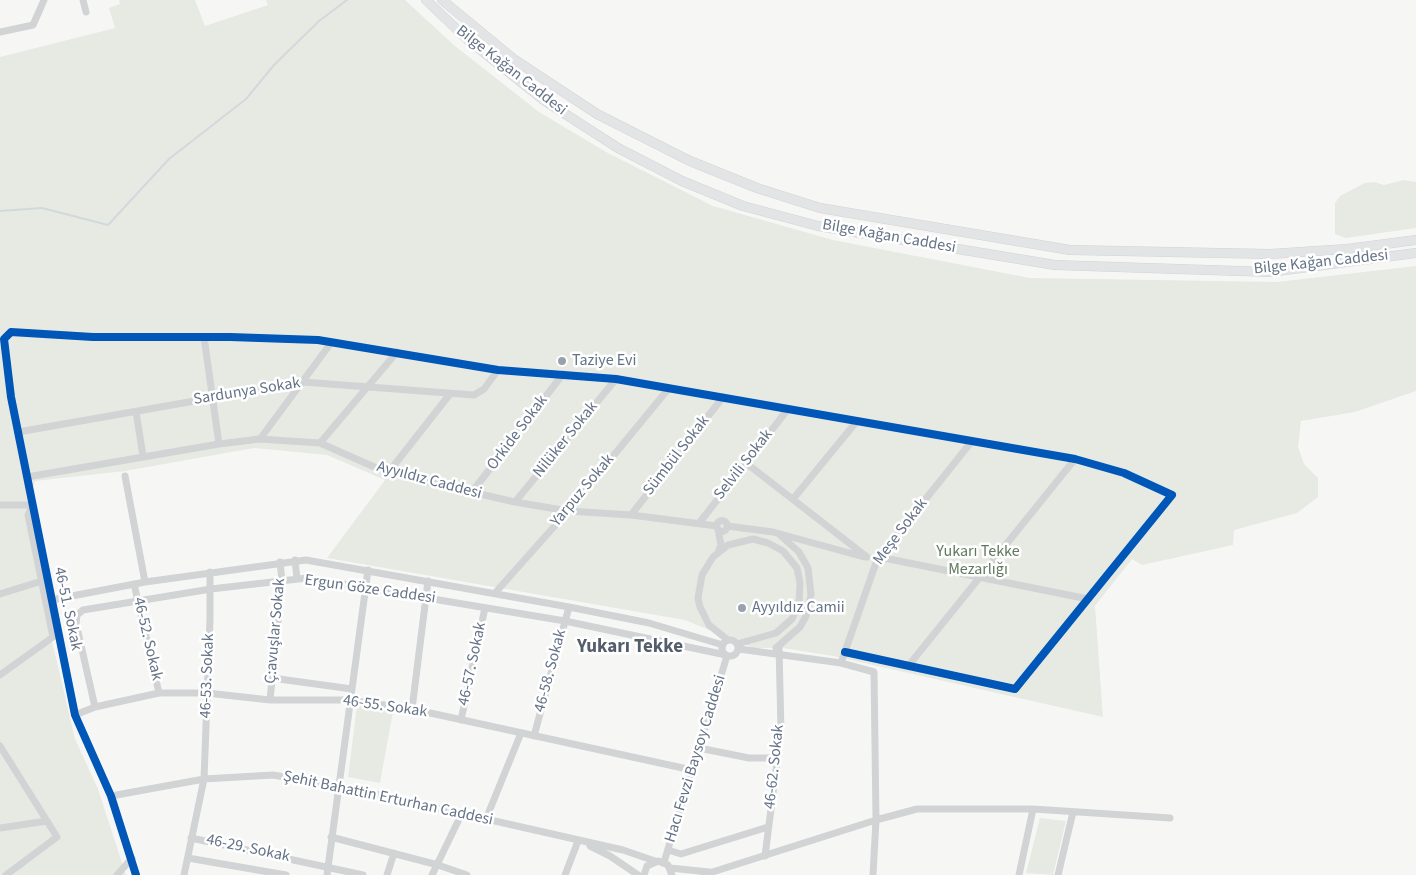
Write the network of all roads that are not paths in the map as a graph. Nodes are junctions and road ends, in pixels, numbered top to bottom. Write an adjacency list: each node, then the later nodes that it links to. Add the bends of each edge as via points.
1 (44, 0): 6 (street, via 33,25)
2 (84, 0): 5 (street)
3 (426, 0): 8 (main road, Bilge Kağan Caddesi, via 467,39 545,101 618,148 682,181 743,206 818,226 1055,265 1270,272)
4 (442, 0): 7 (main road, Bilge Kağan Caddesi, via 515,60 597,114 690,161 757,188 820,208 1070,250 1270,254)
5 (86, 12)
6 (0, 32)
7 (1416, 240)
8 (1416, 253)
9 (204, 337): 10 (street); 19 (street); 24 (street, 46-51. Sokak, via 9,333 4,339 10,398)
10 (332, 343): 11 (street); 15 (street)
11 (397, 352): 12 (street); 16 (street)
12 (498, 370): 13 (street); 18 (street, Sardunya Sokak, via 479,393)
13 (563, 374): 14 (street); 35 (street, Orkide Sokak)
14 (616, 379): 17 (street); 37 (street, Nilüker Sokak)
15 (303, 382): 16 (street, Sardunya Sokak); 19 (street, Sardunya Sokak); 25 (street)
16 (368, 385): 18 (street, Sardunya Sokak); 27 (street)
17 (669, 388): 20 (street); 40 (street, Yarpuz Sokak)
18 (450, 394): 32 (street)
19 (212, 396): 22 (street, Sardunya Sokak); 28 (street)
20 (723, 397): 21 (street); 41 (street, Sümbül Sokak)
21 (788, 409): 23 (street); 31 (street, Selvili Sokak)
22 (136, 412): 24 (street, Sardunya Sokak); 29 (street)
23 (857, 421): 26 (street); 36 (street)
24 (18, 432): 34 (street, 46-51. Sokak)
25 (260, 439): 27 (street, Ayyıldız Caddesi); 28 (street, Ayyıldız Caddesi)
26 (972, 441): 30 (street); 48 (street, Meşe Sokak)
27 (320, 443): 32 (street, Ayyıldız Caddesi)
28 (219, 444): 29 (street, Ayyıldız Caddesi)
29 (143, 456): 34 (street, Ayyıldız Caddesi)
30 (1075, 459): 53 (street); 65 (street, via 1124,473 1172,495)
31 (746, 463): 36 (street); 42 (street, Selvili Sokak)
32 (388, 473): 35 (street, Ayyıldız Caddesi)
33 (125, 476): 58 (street)
34 (27, 477): 39 (street, 46-51. Sokak)
35 (472, 492): 37 (street, Ayyıldız Caddesi)
36 (793, 500): 47 (street)
37 (515, 502): 40 (street, Ayyıldız Caddesi)
38 (0, 505): 39 (street)
39 (32, 505): 55 (street, 46-51. Sokak, via 28,515); 66 (street, 46-51. Sokak)
40 (568, 511): 41 (street, Ayyıldız Caddesi); 62 (street, Yarpuz Sokak)
41 (631, 515): 42 (street, Ayyıldız Caddesi)
42 (700, 522): 43 (street, Ayyıldız Caddesi)
43 (721, 528): 44 (street, Ayyıldız Caddesi); 45 (street); 46 (street)
44 (778, 533): 47 (street, Ayyıldız Caddesi); 77 (street, via 799,552 808,568 811,595 800,627)
45 (732, 543): 46 (street); 76 (street, via 753,539 777,547 792,561 801,593 796,610 782,630)
46 (719, 551): 75 (street, via 706,566 698,598 709,625)
47 (867, 558): 48 (street, Ayyıldız Caddesi)
48 (878, 559): 53 (street, Ayyıldız Caddesi); 78 (street, Meşe Sokak)
49 (295, 560): 50 (street, Ergun Göze Caddesi); 51 (street, Ergun Göze Caddesi, via 315,560); 54 (street)
50 (280, 562): 52 (street, Ergun Göze Caddesi); 56 (street, Ç:avuşlar Sokak)
51 (368, 570): 57 (street, Ergun Göze Caddesi); 60 (street)
52 (210, 572): 58 (street, Ergun Göze Caddesi); 61 (street, 46-53. Sokak)
53 (980, 577): 65 (street, Ayyıldız Caddesi); 81 (street)
54 (297, 579): 56 (street, Ergun Göze Caddesi); 60 (street, Ergun Göze Caddesi)
55 (42, 581): 63 (street); 82 (street, 46-51. Sokak, via 53,634 48,642)
56 (282, 581): 61 (street, Ergun Göze Caddesi); 83 (street, Ç:avuşlar Sokak)
57 (428, 581): 62 (street, Ergun Göze Caddesi); 64 (street)
58 (145, 582): 59 (street, Ergun Göze Caddesi)
59 (134, 584): 66 (street, Ergun Göze Caddesi); 67 (street, 46-52. Sokak)
60 (365, 588): 64 (street, Ergun Göze Caddesi); 84 (street)
61 (211, 589): 67 (street, Ergun Göze Caddesi); 86 (street, 46-53. Sokak)
62 (495, 593): 68 (street, Ergun Göze Caddesi)
63 (0, 594)
64 (427, 598): 69 (street, Ergun Göze Caddesi); 90 (street)
65 (1088, 599): 81 (street, via 1015,689)
66 (51, 600): 91 (street, 46-51. Sokak)
67 (138, 600): 85 (street, 46-52. Sokak); 89 (street, Ergun Göze Caddesi, via 88,608 77,615 76,623)
68 (569, 607): 70 (street, 46-58. Sokak); 71 (street, Ergun Göze Caddesi)
69 (485, 608): 70 (street, Ergun Göze Caddesi); 92 (street, 46-57. Sokak)
70 (565, 621): 73 (street, Ergun Göze Caddesi); 94 (street, 46-58. Sokak)
71 (649, 623): 72 (street, Ergun Göze Caddesi); 73 (street)
72 (663, 627): 74 (street); 75 (street, Ergun Göze Caddesi)
73 (646, 637): 74 (street, Ergun Göze Caddesi)
74 (660, 640): 79 (street, Ergun Göze Caddesi)
75 (725, 643): 76 (street); 79 (street, via 722,651)
76 (738, 646): 77 (street, via 766,654); 79 (street, via 734,656)
77 (779, 651): 80 (street); 97 (street, 46-62. Sokak, via 781,731)
78 (845, 652): 80 (street, Meşe Sokak); 81 (street)
79 (726, 655): 96 (street, Hacı Fevzi Baysoy Caddesi)
80 (841, 663): 107 (street, via 874,672)
81 (909, 665)
82 (0, 675)
83 (272, 678): 84 (street); 87 (street, Ç:avuşlar Sokak)
84 (352, 688): 88 (street)
85 (159, 693): 86 (street, 46-55. Sokak); 89 (street, 46-55. Sokak)
86 (207, 693): 87 (street, 46-55. Sokak); 99 (street, 46-53. Sokak)
87 (270, 700): 88 (street, 46-55. Sokak)
88 (350, 700): 90 (street, 46-55. Sokak); 100 (street)
89 (95, 707): 91 (street, 46-55. Sokak)
90 (412, 709): 92 (street, 46-55. Sokak)
91 (75, 715): 101 (street, 46-51. Sokak)
92 (461, 720): 93 (street, 46-55. Sokak)
93 (520, 733): 94 (street, 46-55. Sokak); 105 (street)
94 (534, 736): 98 (street, 46-55. Sokak)
95 (0, 746): 108 (street)
96 (699, 748): 97 (street, via 749,758); 98 (street, Hacı Fevzi Baysoy Caddesi)
97 (777, 758): 109 (street, 46-62. Sokak)
98 (692, 770): 114 (street, Hacı Fevzi Baysoy Caddesi)
99 (204, 779): 100 (street, Şehit Bahattin Erturhan Caddesi, via 273,775); 101 (street, Şehit Bahattin Erturhan Caddesi); 112 (street)
100 (339, 786): 104 (street, Şehit Bahattin Erturhan Caddesi); 111 (street)
101 (110, 796): 117 (street, 46-51. Sokak)
102 (1033, 809): 103 (street); 107 (street, via 917,809); 140 (street)
103 (1073, 812): 106 (street); 141 (street)
104 (462, 813): 105 (street, Şehit Bahattin Erturhan Caddesi); 121 (street)
105 (486, 818): 113 (street, Şehit Bahattin Erturhan Caddesi)
106 (1170, 818)
107 (876, 820): 116 (street); 139 (street)
108 (47, 821): 110 (street); 125 (street, via 57,837)
109 (768, 827): 114 (street, via 681,854); 116 (street, 46-62. Sokak)
110 (0, 828)
111 (332, 837): 115 (street); 122 (street)
112 (191, 838): 118 (street); 122 (street, 46-29. Sokak)
113 (578, 841): 119 (street, Şehit Bahattin Erturhan Caddesi, via 623,850); 135 (street); 136 (street, Şehit Bahattin Erturhan Caddesi, via 610,856)
114 (668, 850): 120 (street, Hacı Fevzi Baysoy Caddesi)
115 (394, 853): 121 (street); 132 (street)
116 (765, 856): 124 (street)
117 (132, 858): 126 (street); 127 (street, 46-51. Sokak)
118 (188, 858): 128 (street); 129 (street, 46-29. Sokak)
119 (655, 861): 120 (street, Şehit Bahattin Erturhan Caddesi); 137 (street, via 647,866)
120 (664, 862): 123 (street)
121 (438, 865): 133 (street); 134 (street)
122 (329, 866): 130 (street); 131 (street, 46-29. Sokak)
123 (671, 872): 124 (street)
124 (712, 872): 138 (street)
125 (6, 875)
126 (116, 875)
127 (136, 875)
128 (184, 875)
129 (286, 875)
130 (327, 875)
131 (363, 875)
132 (387, 875)
133 (432, 875)
134 (468, 875)
135 (565, 875)
136 (638, 875)
137 (644, 875)
138 (704, 875)
139 (873, 875)
140 (1019, 875)
141 (1058, 875)

